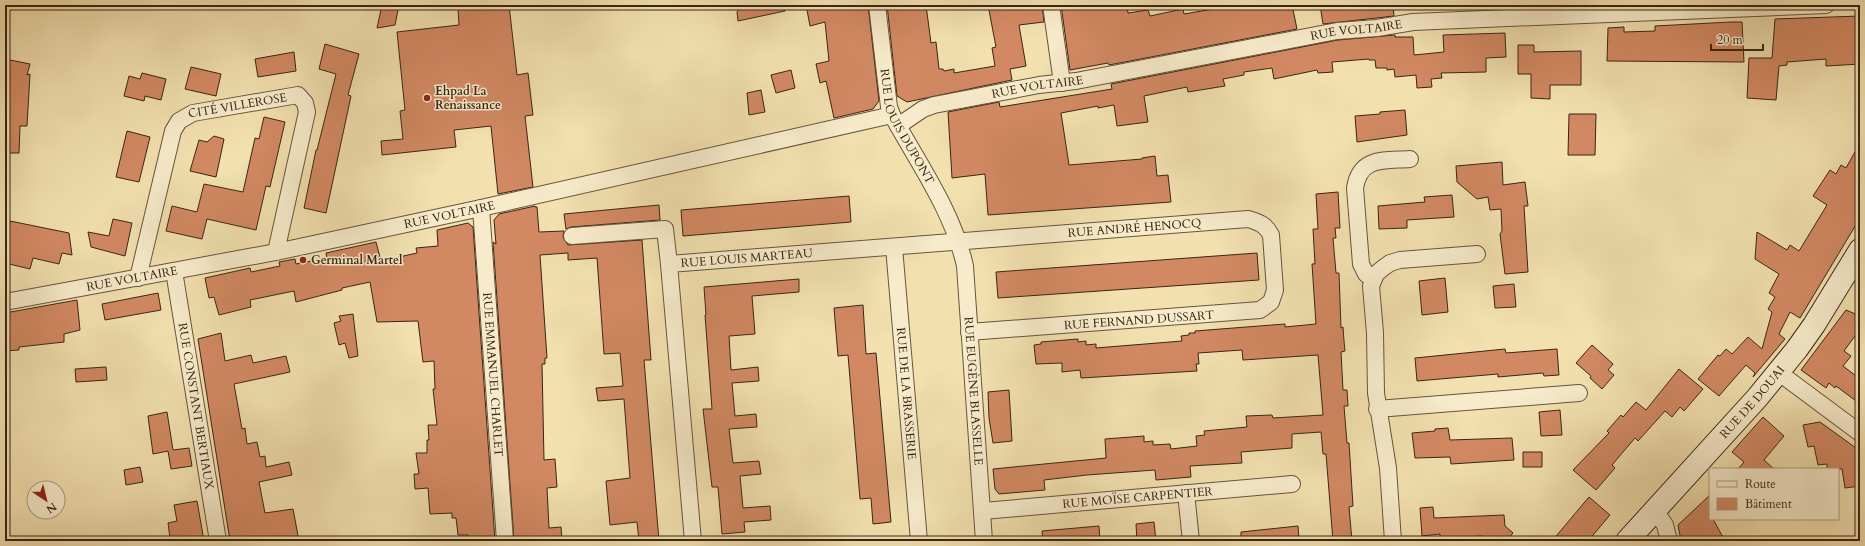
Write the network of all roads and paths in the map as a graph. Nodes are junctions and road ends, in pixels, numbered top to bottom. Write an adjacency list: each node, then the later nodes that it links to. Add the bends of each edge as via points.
1 (877, 5): 5 (street, RUE LOUIS DUPONT, via 889,107)
2 (1052, 5): 4 (street)
3 (1826, 5): 4 (street, RUE VOLTAIRE, via 1413,22 1324,33)
4 (1062, 83): 5 (street, RUE VOLTAIRE, via 934,105)
5 (895, 120): 7 (street, RUE VOLTAIRE); 9 (street, RUE LOUIS DUPONT, via 949,218)
6 (1410, 159): 18 (street, via 1372,162 1362,169 1356,181 1361,264)
7 (481, 208): 12 (street, RUE VOLTAIRE); 30 (street, RUE EMMANUEL CHARLET)
8 (572, 236): 14 (street, via 665,230)
9 (958, 242): 10 (street, RUE LOUIS MARTEAU); 15 (street, RUE ANDRÉ HENOCQ, via 1248,219 1268,229 1273,244); 20 (street, RUE EUGÈNE BLASSELLE, via 964,266)
10 (894, 247): 14 (street, RUE LOUIS MARTEAU); 32 (street, RUE DE LA BRASSERIE)
11 (1860, 250): 21 (street, RUE DE DOUAI, via 1806,338)
12 (276, 252): 16 (street, RUE VOLTAIRE); 17 (street, CITÉ VILLEROSE, via 307,112 305,103 298,95 193,113 176,125)
13 (1477, 254): 18 (street, via 1400,260 1383,268)
14 (669, 264): 31 (street, RUE LOUIS MARTEAU)
15 (1274, 268): 20 (street, RUE FERNAND DUSSART, via 1274,296 1266,306 1252,312)
16 (174, 271): 17 (street, RUE VOLTAIRE); 29 (street, RUE CONSTANT BERTIAUX)
17 (138, 278): 19 (street, RUE VOLTAIRE)
18 (1373, 280): 23 (street, via 1371,286)
19 (5, 302)
20 (969, 332): 28 (street, RUE EUGÈNE BLASSELLE)
21 (1778, 372): 24 (street); 27 (street, RUE DE DOUAI)
22 (1579, 393): 23 (street)
23 (1377, 409): 35 (street, via 1388,474)
24 (1860, 433)
25 (1292, 484): 26 (street, RUE MOÏSE CARPENTIER)
26 (1186, 493): 28 (street, RUE MOÏSE CARPENTIER); 34 (street)
27 (1655, 510): 36 (street, RUE DE DOUAI); 37 (street, via 1664,525)
28 (983, 511): 33 (street, RUE EUGÈNE BLASSELLE)
29 (218, 541)
30 (505, 541)
31 (693, 541)
32 (919, 541)
33 (984, 541)
34 (1191, 541)
35 (1393, 541)
36 (1627, 541)
37 (1669, 541)

